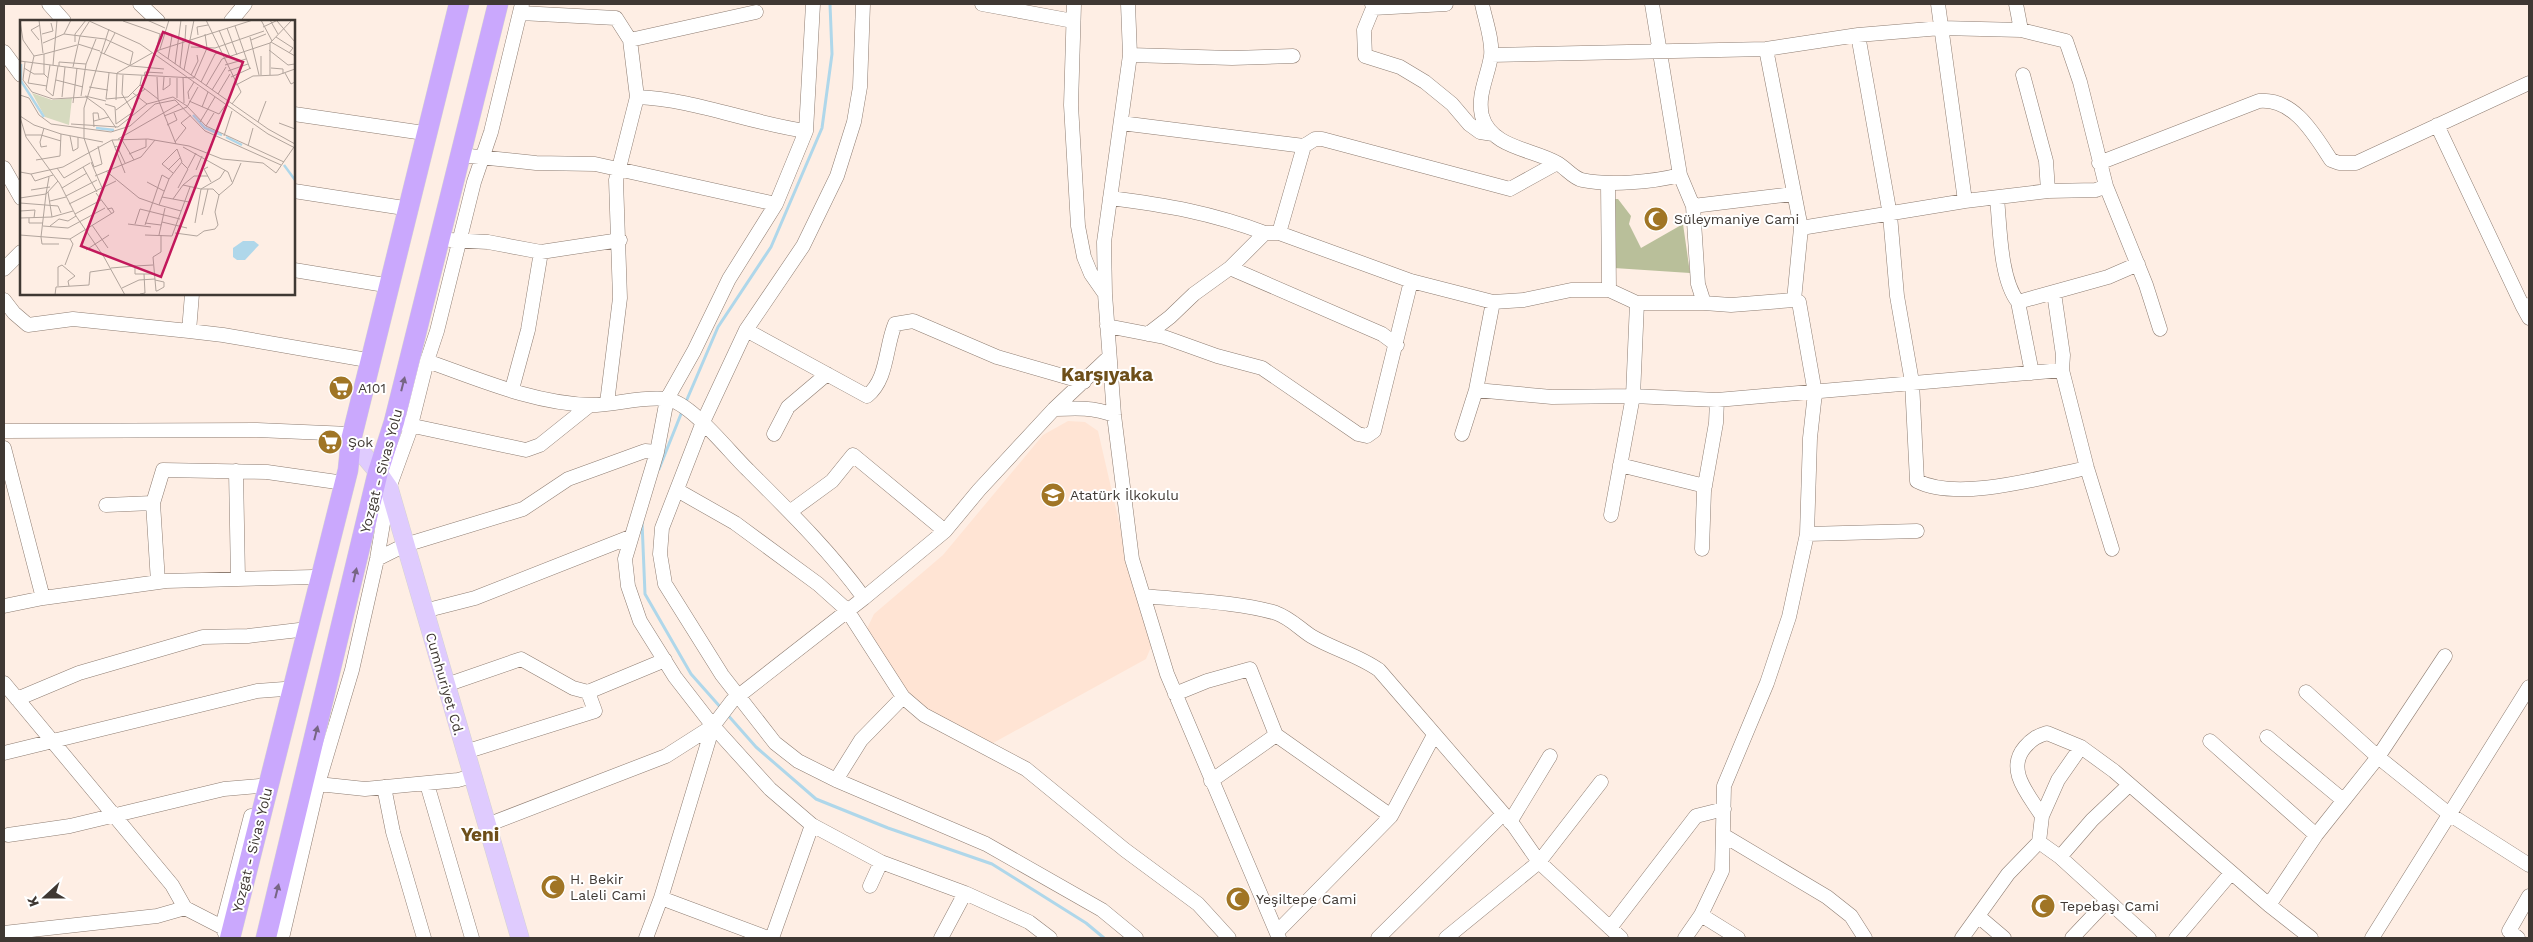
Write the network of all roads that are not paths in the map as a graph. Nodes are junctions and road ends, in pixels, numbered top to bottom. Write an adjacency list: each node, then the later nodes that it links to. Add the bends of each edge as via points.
1 (49, 4): 19 (street)
2 (140, 4): 20 (street)
3 (245, 4): 21 (street)
4 (458, 4): 41 (street); 117 (highway, Yozgat - Sivas Yolu)
5 (498, 4): 44 (highway, Yozgat - Sivas Yolu)
6 (813, 4): 40 (street)
7 (863, 4): 90 (street, via 857,105 836,176 803,246)
8 (982, 4): 22 (street)
9 (1074, 4): 22 (street)
10 (1128, 4): 31 (street)
11 (1446, 4): 16 (street)
12 (1482, 4): 30 (street)
13 (1652, 4): 29 (street)
14 (1938, 4): 23 (street)
15 (2016, 4): 24 (street)
16 (1373, 6): 42 (street, via 1364,30 1365,56 1400,67 1426,82 1469,124 1480,132)
17 (521, 8): 26 (street, via 616,18); 45 (street)
18 (756, 12): 26 (street)
19 (63, 20)
20 (157, 20)
21 (232, 20)
22 (1073, 21): 79 (street, via 1071,105 1078,226 1091,274)
23 (1942, 28): 24 (street); 25 (street); 59 (street)
24 (2021, 30): 47 (street, via 2066,40 2080,82)
25 (1858, 34): 27 (street); 63 (street)
26 (630, 40): 36 (street)
27 (1766, 49): 29 (street); 55 (street)
28 (4, 52): 33 (street)
29 (1661, 52): 30 (street); 50 (street)
30 (1492, 54): 42 (street, via 1481,94 1481,109)
31 (1130, 55): 32 (street); 38 (street)
32 (1294, 56)
33 (20, 74)
34 (2023, 75): 54 (street, via 2046,161)
35 (2529, 85): 39 (street)
36 (637, 97): 40 (street, via 664,98 776,127); 49 (street)
37 (295, 114): 41 (street)
38 (1121, 123): 43 (street); 57 (street)
39 (2437, 125): 47 (street, via 2356,163 2339,163 2330,160 2303,120 2272,100 2259,101); 87 (street)
40 (806, 131): 60 (street)
41 (424, 133): 62 (street)
42 (1492, 134): 46 (street)
43 (1304, 146): 46 (street, via 1315,139 1322,139 1510,189); 65 (street)
44 (460, 155): 45 (street); 66 (highway, Yozgat - Sivas Yolu)
45 (482, 158): 49 (street, via 595,164); 67 (street)
46 (1557, 163): 51 (street, via 1580,180)
47 (2099, 163): 52 (street)
48 (4, 168): 56 (street)
49 (617, 169): 60 (street); 68 (street)
50 (1680, 175): 51 (street); 61 (street)
51 (1608, 183): 77 (street)
52 (2106, 186): 54 (street, via 2096,190); 71 (street)
53 (295, 191): 62 (street)
54 (2048, 191): 58 (street)
55 (1793, 194): 61 (street); 64 (street)
56 (20, 196)
57 (1110, 198): 65 (street, via 1182,207); 79 (street, via 1104,242)
58 (1997, 198): 59 (street); 84 (street, via 2004,260 2012,294)
59 (1965, 201): 63 (street)
60 (776, 204): 107 (street, via 728,279)
61 (1693, 206): 86 (street, via 1698,284)
62 (404, 208): 76 (street)
63 (1890, 215): 64 (street); 101 (street, via 1897,296)
64 (1801, 228): 82 (street)
65 (1272, 233): 72 (street); 75 (street)
66 (439, 239): 67 (street); 113 (highway, Yozgat - Sivas Yolu, one-way to 66)
67 (460, 240): 69 (street); 96 (street)
68 (620, 240): 69 (street); 108 (street, via 620,298)
69 (541, 252): 102 (street, via 528,330)
70 (20, 253): 73 (street)
71 (2138, 264): 78 (street); 89 (street)
72 (1230, 268): 92 (street); 93 (street, via 1382,334)
73 (4, 269)
74 (295, 270): 76 (street)
75 (1411, 282): 83 (street); 93 (street)
76 (385, 285): 95 (street)
77 (1609, 290): 83 (street, via 1571,290 1524,300); 85 (street)
78 (2054, 293): 84 (street); 97 (street, via 2063,355)
79 (1105, 294): 88 (street)
80 (192, 295): 91 (street)
81 (4, 300): 91 (street, via 28,325 73,319)
82 (1794, 300): 86 (street, via 1731,305); 104 (street, via 1799,302)
83 (1493, 302): 103 (street)
84 (2018, 302): 98 (street)
85 (1637, 303): 86 (street); 105 (street)
86 (1704, 303)
87 (2527, 310)
88 (1107, 326): 92 (street); 94 (street)
89 (2160, 329)
90 (746, 330): 99 (street); 112 (street)
91 (189, 331): 95 (street, via 223,334)
92 (1148, 334): 93 (street, via 1262,368 1358,434 1367,436 1374,432)
93 (1397, 345)
94 (1109, 357): 100 (street); 111 (street)
95 (367, 360): 117 (street)
96 (427, 361): 102 (street); 113 (street)
97 (2062, 370): 98 (street); 121 (street)
98 (2032, 372): 101 (street)
99 (827, 374): 100 (street, via 867,396 881,380 895,324 913,321 997,357); 115 (street, via 788,407)
100 (1084, 382): 110 (street)
101 (1912, 382): 104 (street); 121 (street, via 1917,481 1961,490)
102 (512, 389): 109 (street, via 540,398)
103 (1476, 390): 105 (street, via 1552,397); 116 (street)
104 (1815, 393): 106 (street); 135 (street)
105 (1633, 396): 106 (street); 120 (street)
106 (1717, 400): 126 (street)
107 (673, 401): 108 (street); 112 (street); 119 (street)
108 (607, 403): 109 (street)
109 (590, 405): 113 (street, via 540,445 526,450)
110 (1054, 409): 111 (street, via 1082,407); 133 (street)
111 (1114, 415): 144 (street, via 1132,559)
112 (700, 420): 127 (street); 131 (street)
113 (403, 424): 123 (highway, Yozgat - Sivas Yolu)
114 (4, 430): 117 (street, via 257,430)
115 (774, 434)
116 (1462, 434)
117 (350, 437): 123 (main road, Cumhuriyet Cd.); 124 (highway, Yozgat - Sivas Yolu)
118 (4, 448): 125 (street)
119 (657, 452): 136 (street); 137 (street, via 645,451 568,479 523,508)
120 (1620, 465): 126 (street); 132 (street)
121 (2087, 468): 139 (street)
122 (236, 471): 124 (street, via 267,472); 129 (street, via 164,470); 142 (street)
123 (384, 480): 137 (main road, Cumhuriyet Cd.); 140 (street); 216 (highway, Yozgat - Sivas Yolu, one-way to 123)
124 (341, 483): 141 (street); 213 (highway, Yozgat - Sivas Yolu)
125 (14, 486): 128 (street); 145 (street)
126 (1705, 486): 138 (street)
127 (677, 490): 148 (street, via 735,523 818,584); 162 (street, via 662,528 660,554 664,584)
128 (4, 497)
129 (153, 503): 130 (street); 143 (street)
130 (106, 505)
131 (791, 511): 133 (street, via 832,481 853,455); 146 (street, via 845,571)
132 (1611, 515)
133 (945, 530): 146 (street)
134 (1917, 531): 135 (street)
135 (1807, 534): 184 (street, via 1789,617 1767,683 1724,786)
136 (630, 537): 149 (street, via 475,598); 152 (street, via 625,559 628,586 640,621)
137 (404, 545): 140 (street); 149 (main road, Cumhuriyet Cd.)
138 (1702, 548)
139 (2112, 549)
140 (377, 559): 178 (street, via 352,670)
141 (313, 577): 142 (street); 150 (street)
142 (238, 579): 143 (street)
143 (158, 582): 145 (street)
144 (1144, 596): 159 (street); 165 (street, via 1278,614 1310,635 1364,659 1379,670)
145 (42, 598): 147 (street)
146 (864, 598): 148 (street)
147 (4, 606)
148 (847, 610): 160 (street); 162 (street)
149 (424, 611): 154 (main road, Cumhuriyet Cd.)
150 (299, 630): 156 (street); 161 (street, via 202,637 79,673)
151 (2445, 656): 173 (street)
152 (665, 660): 157 (street); 163 (street)
153 (4, 683): 161 (street)
154 (446, 685): 157 (street, via 521,660 573,688); 170 (main road, Cumhuriyet Cd.)
155 (2529, 687): 185 (street)
156 (284, 689): 168 (street, via 256,691); 181 (street)
157 (588, 692): 170 (street, via 595,711)
158 (2306, 692): 173 (street)
159 (1175, 694): 164 (street, via 1250,669); 176 (street)
160 (903, 697): 175 (street, via 861,740); 226 (street, via 924,715 1026,769 1125,850 1198,904)
161 (17, 699): 168 (street)
162 (735, 700): 163 (street); 175 (street, via 775,744)
163 (713, 726): 190 (street, via 666,756); 191 (street, via 770,788); 204 (street)
164 (1276, 735): 176 (street); 187 (street)
165 (1434, 735): 187 (street); 189 (street)
166 (2267, 737): 183 (street)
167 (2210, 741): 192 (street)
168 (53, 742): 171 (street); 186 (street)
169 (2081, 747): 180 (street); 188 (street, via 2058,780); 188 (street, via 2047,733 2032,739 2020,752 2017,775)
170 (466, 752): 174 (main road, Cumhuriyet Cd.)
171 (4, 753)
172 (1550, 756): 189 (street)
173 (2378, 757): 183 (street); 185 (street)
174 (473, 776): 179 (street); 190 (main road, Cumhuriyet Cd.)
175 (836, 780): 225 (street, via 986,844 1102,910)
176 (1211, 781): 214 (street)
177 (1601, 782): 198 (street)
178 (318, 784): 182 (street, via 365,789); 217 (street)
179 (427, 784): 182 (street); 219 (street)
180 (2129, 784): 196 (street); 200 (street)
181 (258, 786): 186 (street, via 224,789); 213 (street)
182 (384, 787): 218 (street, via 393,832)
183 (2343, 800): 192 (street)
184 (1724, 809): 194 (street); 210 (street, via 1696,816)
185 (2449, 814): 199 (street); 238 (street)
186 (115, 816): 193 (street); 207 (street, via 172,885)
187 (1391, 816): 214 (street)
188 (2042, 816): 195 (street)
189 (1506, 819): 198 (street); 227 (street)
190 (487, 825): 220 (main road, Cumhuriyet Cd.)
191 (812, 825): 197 (street); 222 (street)
192 (2316, 834): 206 (street)
193 (8, 835)
194 (1723, 835): 208 (street, via 1722,871); 215 (street, via 1827,898 1851,916)
195 (2039, 842): 196 (street); 209 (street, via 2008,874)
196 (2060, 857): 205 (street)
197 (881, 862): 201 (street); 202 (street)
198 (1540, 862): 210 (street); 228 (street)
199 (2529, 865)
200 (2232, 873): 206 (street); 236 (street)
201 (870, 886)
202 (964, 893): 223 (street); 224 (street, via 1029,922)
203 (2529, 896): 239 (street, via 2509,931)
204 (661, 898): 221 (street); 222 (street)
205 (2108, 901): 234 (street); 235 (street)
206 (2269, 905): 237 (street)
207 (185, 908): 212 (street, via 157,916); 213 (street)
208 (1701, 915): 230 (street); 231 (street)
209 (1978, 916): 232 (street); 233 (street)
210 (1610, 928): 229 (street)
211 (4, 933): 212 (street)
212 (36, 934)
213 (227, 934)
214 (1278, 935)
215 (1862, 937)
216 (266, 938)
217 (282, 938)
218 (424, 938)
219 (472, 938)
220 (520, 938)
221 (646, 938)
222 (770, 938)
223 (943, 938)
224 (1050, 938)
225 (1136, 938)
226 (1229, 938)
227 (1378, 938)
228 (1446, 938)
229 (1621, 938)
230 (1685, 938)
231 (1738, 938)
232 (1962, 938)
233 (2004, 938)
234 (2072, 938)
235 (2150, 938)
236 (2176, 938)
237 (2311, 938)
238 (2372, 938)
239 (2518, 938)

